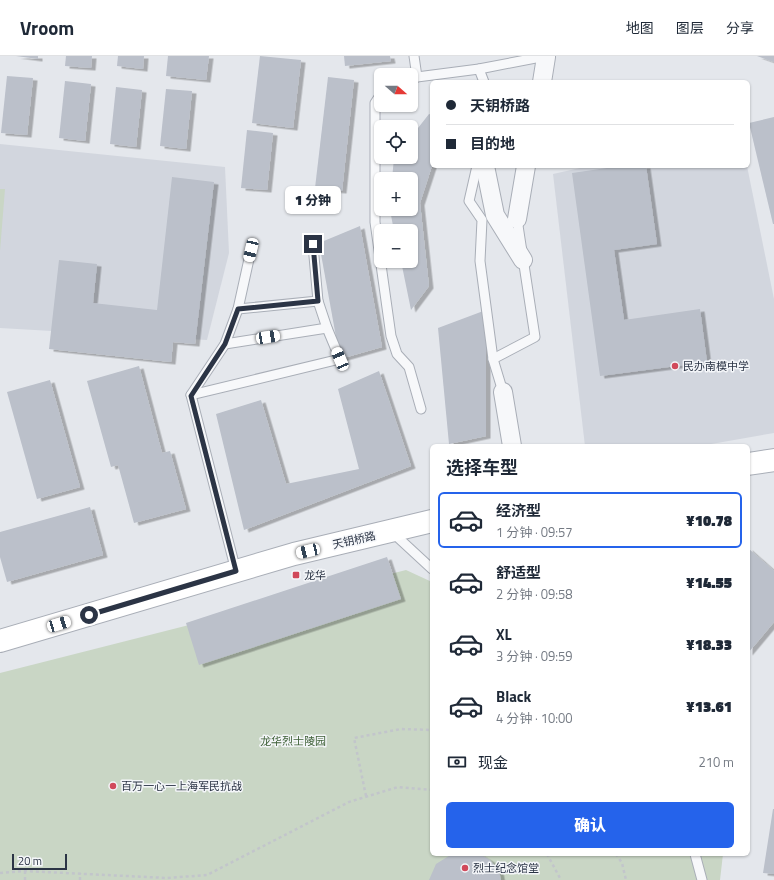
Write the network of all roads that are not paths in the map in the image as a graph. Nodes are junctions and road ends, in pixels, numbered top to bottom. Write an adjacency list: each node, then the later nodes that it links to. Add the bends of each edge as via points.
1 (414, 56): 3 (lane)
2 (548, 56): 4 (lane); 7 (street)
3 (414, 68)
4 (479, 69): 5 (lane); 6 (lane)
5 (418, 77)
6 (483, 80)
7 (542, 80)
8 (375, 112): 23 (lane, via 375,222 391,336 397,354 409,367)
9 (477, 168): 20 (lane, via 469,201 482,220 480,261)
10 (485, 168): 15 (street, via 495,215)
11 (526, 168): 12 (street)
12 (517, 218): 15 (lane)
13 (313, 244): 16 (lane)
14 (251, 250): 17 (lane)
15 (523, 260): 20 (lane, via 534,337)
16 (318, 301): 17 (lane); 18 (lane)
17 (238, 309): 19 (lane)
18 (327, 328): 19 (lane); 22 (lane, via 340,359)
19 (225, 344): 22 (lane)
20 (493, 359): 21 (lane)
21 (503, 392): 24 (street)
22 (191, 396): 30 (lane)
23 (421, 409)
24 (512, 444)
25 (774, 460): 26 (street)
26 (750, 464)
27 (430, 521): 28 (street, 天钥桥路)
28 (390, 532): 29 (lane); 30 (street, 天钥桥路, via 294,554)
29 (430, 567)
30 (236, 571): 31 (street, 天钥桥路)
31 (0, 641)
32 (696, 856): 33 (lane)
33 (702, 880)

